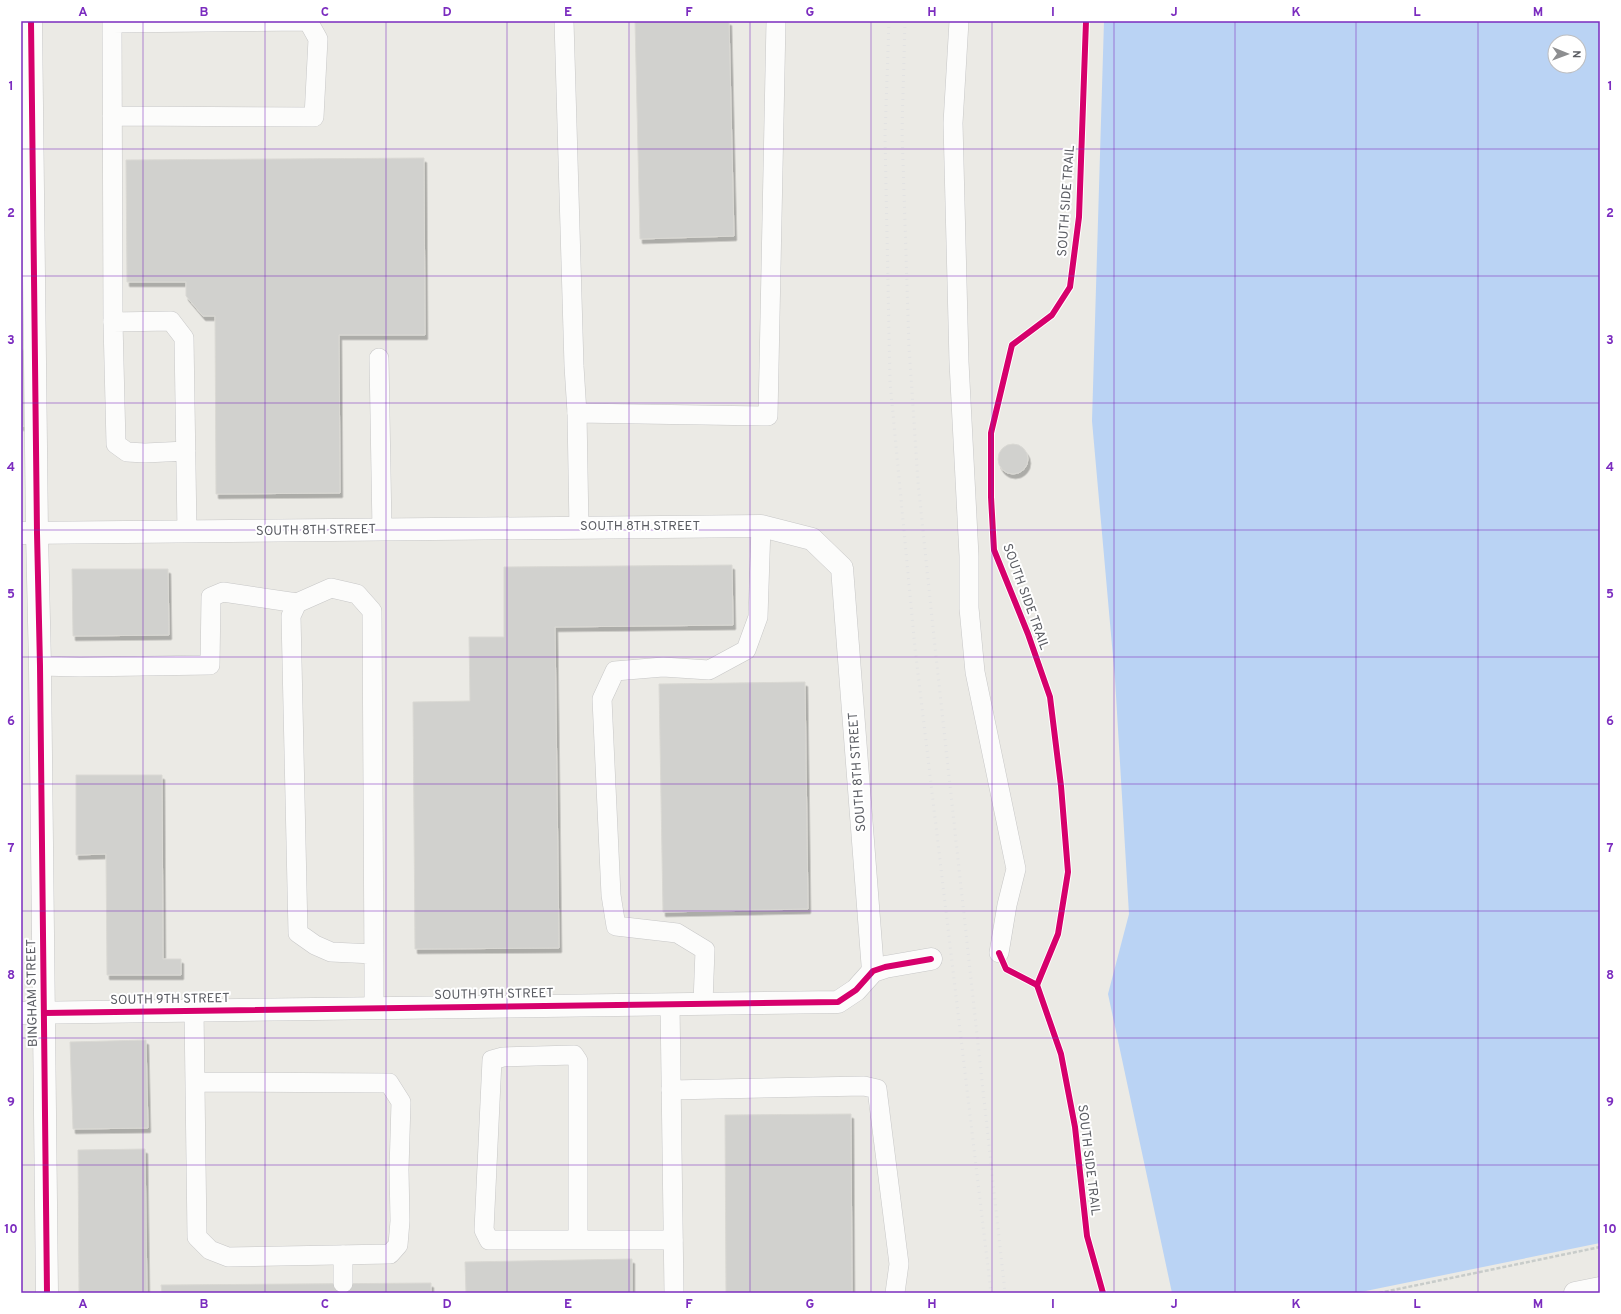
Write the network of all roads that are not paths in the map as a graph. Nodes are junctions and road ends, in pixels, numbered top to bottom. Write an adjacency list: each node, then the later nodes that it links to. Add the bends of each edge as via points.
1 (30, 21): 5 (street, BINGHAM STREET)
2 (564, 21): 9 (lane)
3 (776, 21): 9 (lane, via 768,416)
4 (960, 21): 18 (lane, via 954,123 959,362 969,556 969,608 975,672 1016,869)
5 (26, 57): 15 (street, BINGHAM STREET)
6 (112, 116): 6 (lane, via 112,23 308,21 318,39 314,117); 7 (lane)
7 (113, 322): 10 (lane, via 171,321 184,338); 10 (lane, via 116,444 127,452)
8 (379, 358): 13 (lane)
9 (577, 413): 12 (lane)
10 (186, 451): 14 (lane)
11 (761, 526): 12 (street, SOUTH 8TH STREET); 21 (street, SOUTH 8TH STREET, via 812,539 842,568); 22 (lane, via 758,617 746,650 709,670 663,667 615,671 602,699 611,895 616,926 677,933 705,950)
12 (579, 528): 13 (street, SOUTH 8TH STREET)
13 (382, 530): 14 (street, SOUTH 8TH STREET)
14 (187, 532): 15 (street, SOUTH 8TH STREET)
15 (29, 533): 17 (street, BINGHAM STREET)
16 (297, 603): 17 (lane, via 223,592 212,597 210,665); 19 (lane, via 291,616 298,933 331,952); 19 (lane, via 331,588 357,594 372,611)
17 (40, 666): 26 (street, BINGHAM STREET)
18 (999, 953)
19 (374, 954): 24 (lane)
20 (931, 959): 21 (street)
21 (873, 971): 22 (street, SOUTH 9TH STREET, via 856,990 838,1002)
22 (703, 1003): 23 (street, SOUTH 9TH STREET)
23 (670, 1004): 24 (street, SOUTH 9TH STREET); 29 (lane)
24 (374, 1008): 25 (street, SOUTH 9TH STREET)
25 (194, 1010): 26 (street, SOUTH 9TH STREET); 28 (lane)
26 (44, 1012): 27 (street, SOUTH 9TH STREET); 35 (street, BINGHAM STREET)
27 (21, 1013)
28 (195, 1082): 32 (lane, via 197,1236 210,1250 228,1257); 32 (lane, via 389,1083 401,1102 398,1245 390,1254)
29 (671, 1090): 31 (lane); 37 (lane, via 864,1086 877,1090 899,1264)
30 (578, 1240): 30 (lane, via 489,1240 484,1230 492,1060 503,1057 574,1055 578,1061); 31 (lane)
31 (673, 1240): 36 (lane)
32 (343, 1255): 33 (lane)
33 (343, 1283)
34 (1600, 1288): 38 (street)
35 (47, 1293)
36 (674, 1293)
37 (895, 1293)
38 (1575, 1293)

